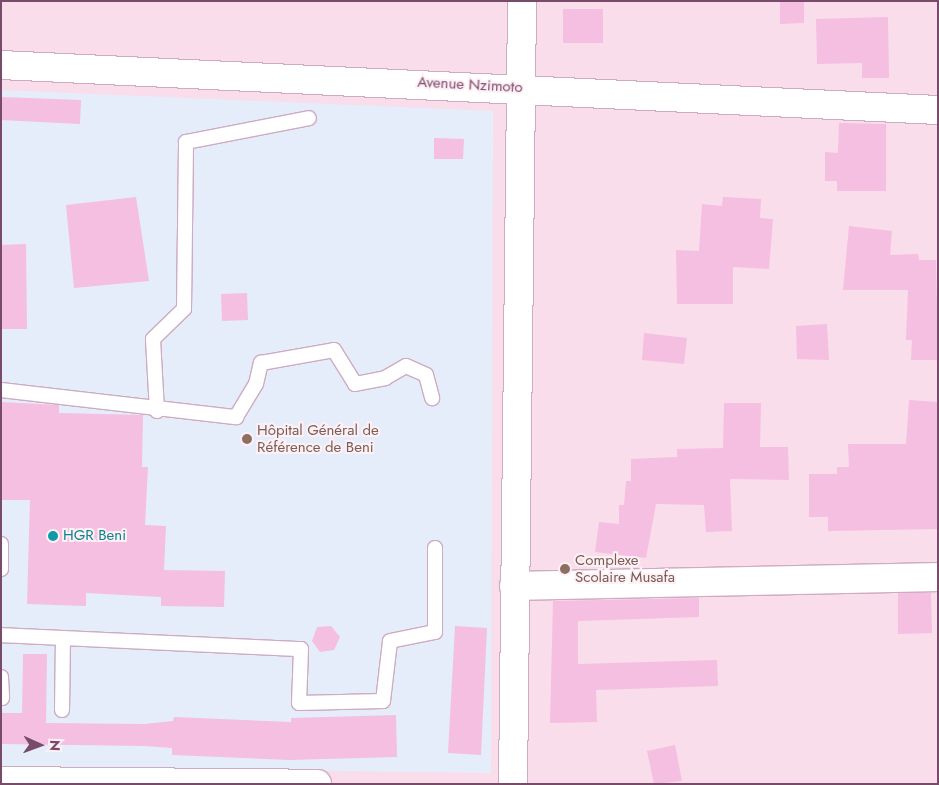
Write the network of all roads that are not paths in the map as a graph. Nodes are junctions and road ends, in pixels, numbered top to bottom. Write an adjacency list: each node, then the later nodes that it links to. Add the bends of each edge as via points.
1 (522, 1): 3 (street)
2 (1, 64): 3 (street, Avenue Nzimoto)
3 (518, 87): 4 (street, Avenue Nzimoto); 13 (street)
4 (938, 110)
5 (309, 118): 8 (lane, via 186,142 184,308 153,339)
6 (1, 390): 8 (lane)
7 (432, 398): 8 (lane, via 426,375 406,366 385,378 355,384 334,350 261,363 256,384 236,417)
8 (157, 411)
9 (1, 544): 11 (lane)
10 (435, 548): 15 (lane, via 435,632 390,642 383,701 299,703 301,649)
11 (1, 569)
12 (938, 577): 13 (street)
13 (514, 586): 22 (street)
14 (1, 635): 15 (lane)
15 (63, 638): 18 (lane)
16 (1, 677): 17 (lane)
17 (2, 698)
18 (62, 710)
19 (1, 780): 20 (street)
20 (245, 783): 21 (street)
21 (318, 784)
22 (513, 784)

